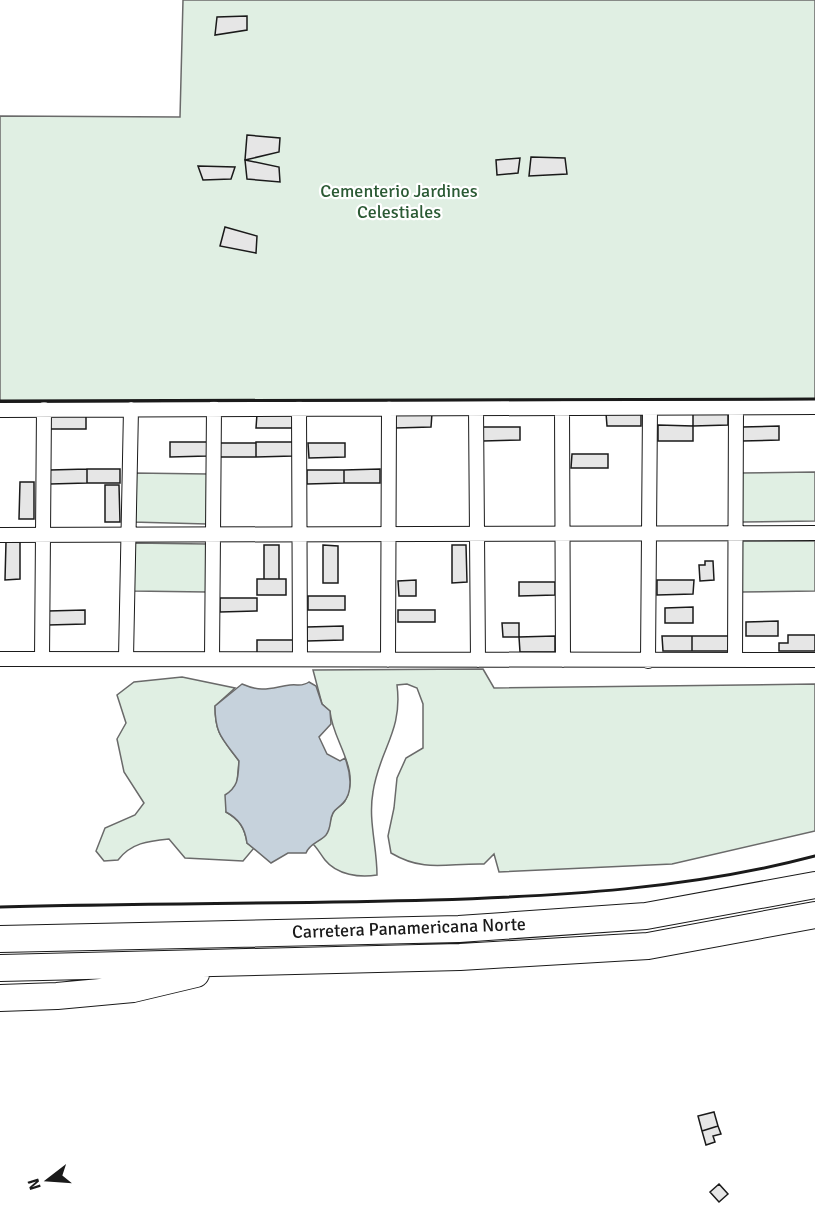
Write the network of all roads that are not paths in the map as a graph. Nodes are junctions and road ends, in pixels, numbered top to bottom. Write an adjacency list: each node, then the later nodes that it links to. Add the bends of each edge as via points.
1 (815, 407): 7 (street)
2 (214, 408): 3 (street); 9 (street); 15 (street)
3 (299, 408): 4 (street); 16 (street)
4 (388, 408): 10 (street); 17 (street)
5 (562, 408): 6 (street); 10 (street); 19 (street)
6 (650, 408): 7 (street); 12 (street)
7 (736, 408): 13 (street)
8 (44, 409): 9 (street); 11 (street); 21 (street)
9 (131, 409): 22 (street)
10 (476, 409): 18 (street)
11 (0, 410)
12 (649, 533): 13 (street); 19 (street); 33 (street)
13 (735, 533): 14 (street); 31 (street)
14 (815, 533)
15 (213, 534): 16 (street); 22 (street); 25 (street)
16 (299, 534): 17 (street); 27 (street)
17 (388, 534): 18 (street); 28 (street)
18 (477, 534): 19 (street); 29 (street)
19 (562, 534): 30 (street)
20 (0, 535): 21 (street)
21 (43, 535): 22 (street); 23 (street)
22 (129, 535): 24 (street)
23 (42, 658): 24 (street); 26 (street)
24 (126, 658): 25 (street)
25 (212, 658): 27 (street)
26 (0, 659)
27 (300, 659): 28 (street)
28 (388, 660): 29 (street)
29 (478, 660): 30 (street)
30 (563, 660): 33 (street)
31 (735, 660): 32 (street); 33 (street)
32 (815, 660)
33 (648, 661)
34 (815, 885): 36 (highway, Carretera Panamericana Norte, via 646,916 471,928)
35 (815, 915): 37 (highway, Carretera Panamericana Norte, via 648,946 460,957)
36 (0, 939)
37 (254, 962): 38 (highway, Carretera Panamericana Norte); 39 (highway, via 133,989)
38 (0, 968)
39 (0, 998)

